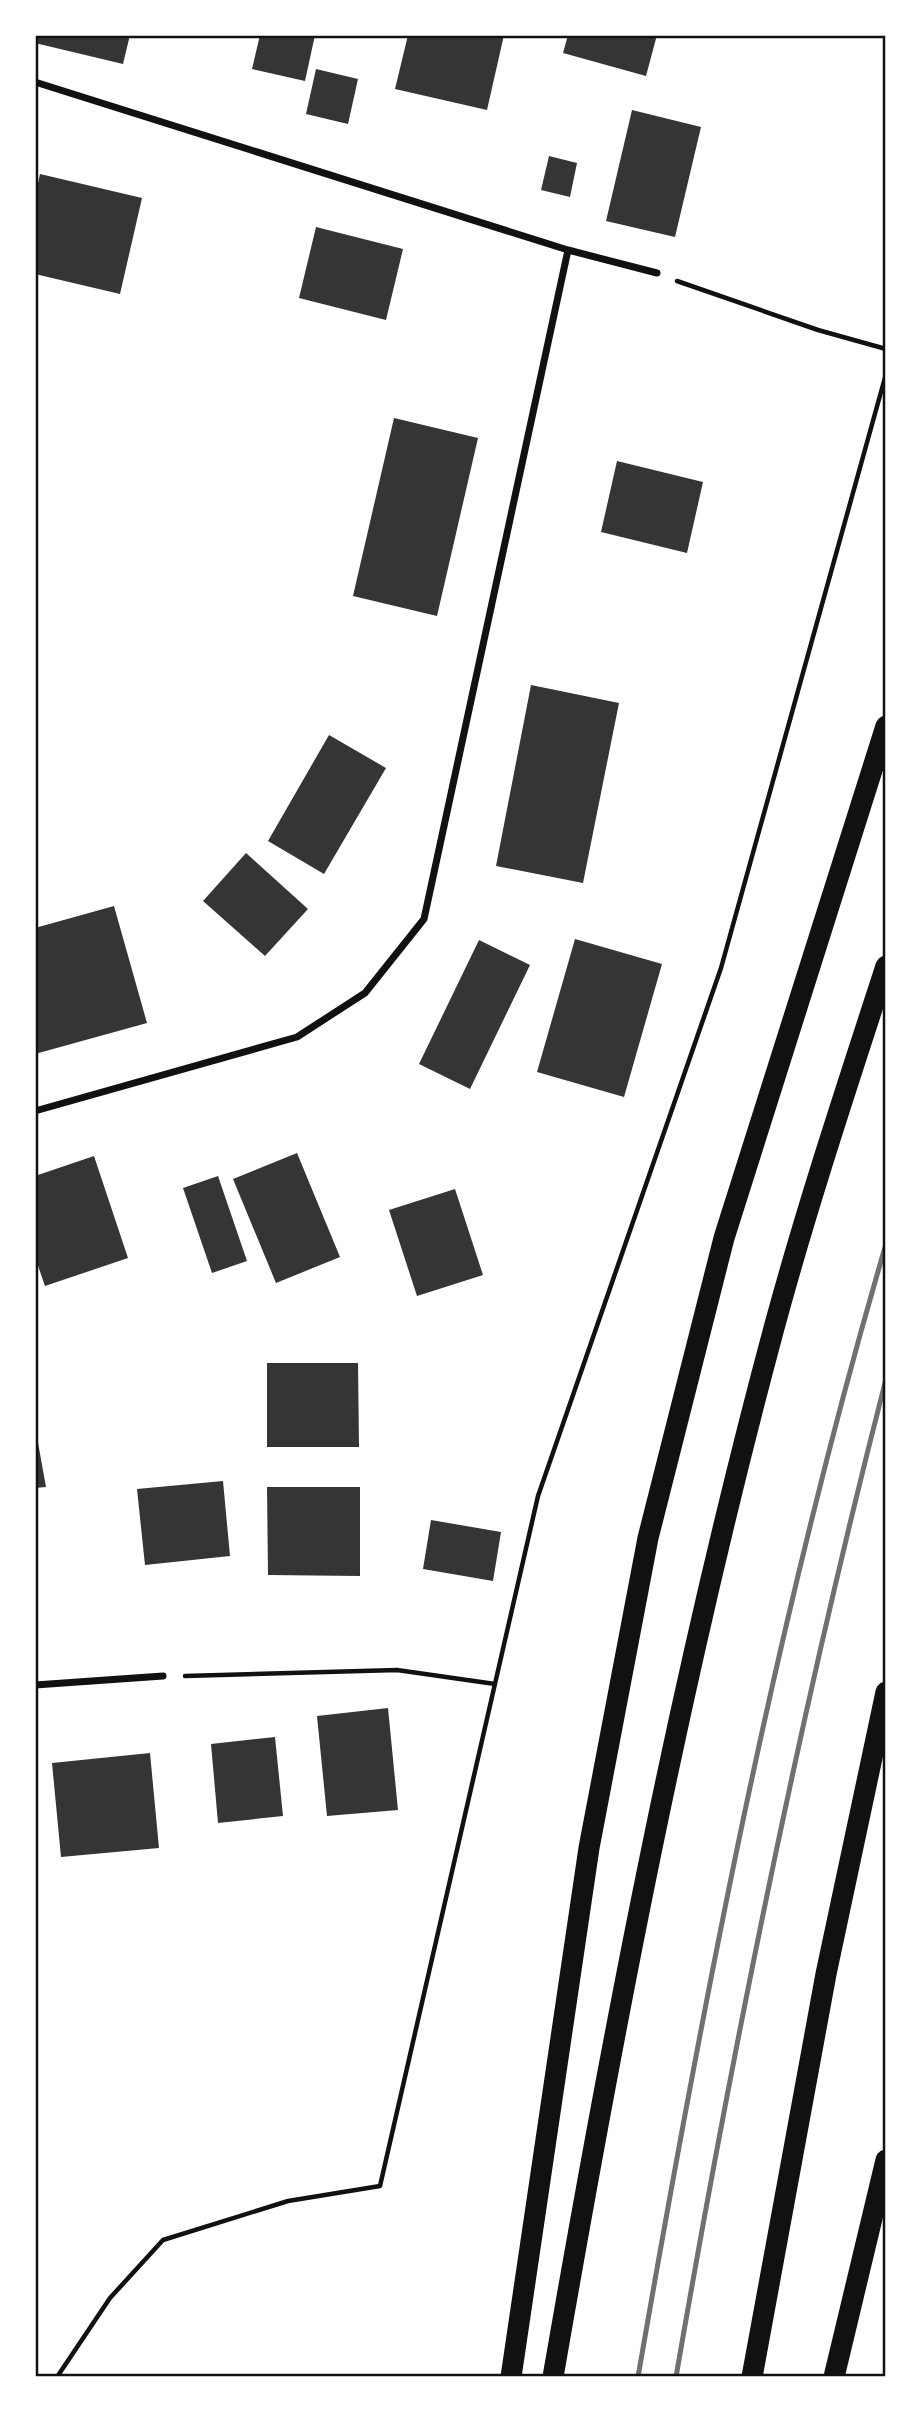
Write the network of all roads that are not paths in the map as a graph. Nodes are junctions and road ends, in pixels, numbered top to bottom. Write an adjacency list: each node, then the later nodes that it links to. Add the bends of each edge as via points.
1 (35, 82): 2 (street)
2 (568, 250): 3 (street); 6 (street, via 424,919 365,993 297,1037)
3 (657, 273)
4 (886, 726): 11 (highway, via 724,1238 648,1538 589,1848)
5 (886, 966): 12 (highway, via 775,1326 717,1552 634,1935)
6 (35, 1111)
7 (163, 1676): 8 (street)
8 (35, 1685)
9 (886, 1692): 13 (highway, via 826,1974)
10 (886, 2160): 14 (highway)
11 (511, 2377)
12 (553, 2377)
13 (752, 2377)
14 (834, 2377)

